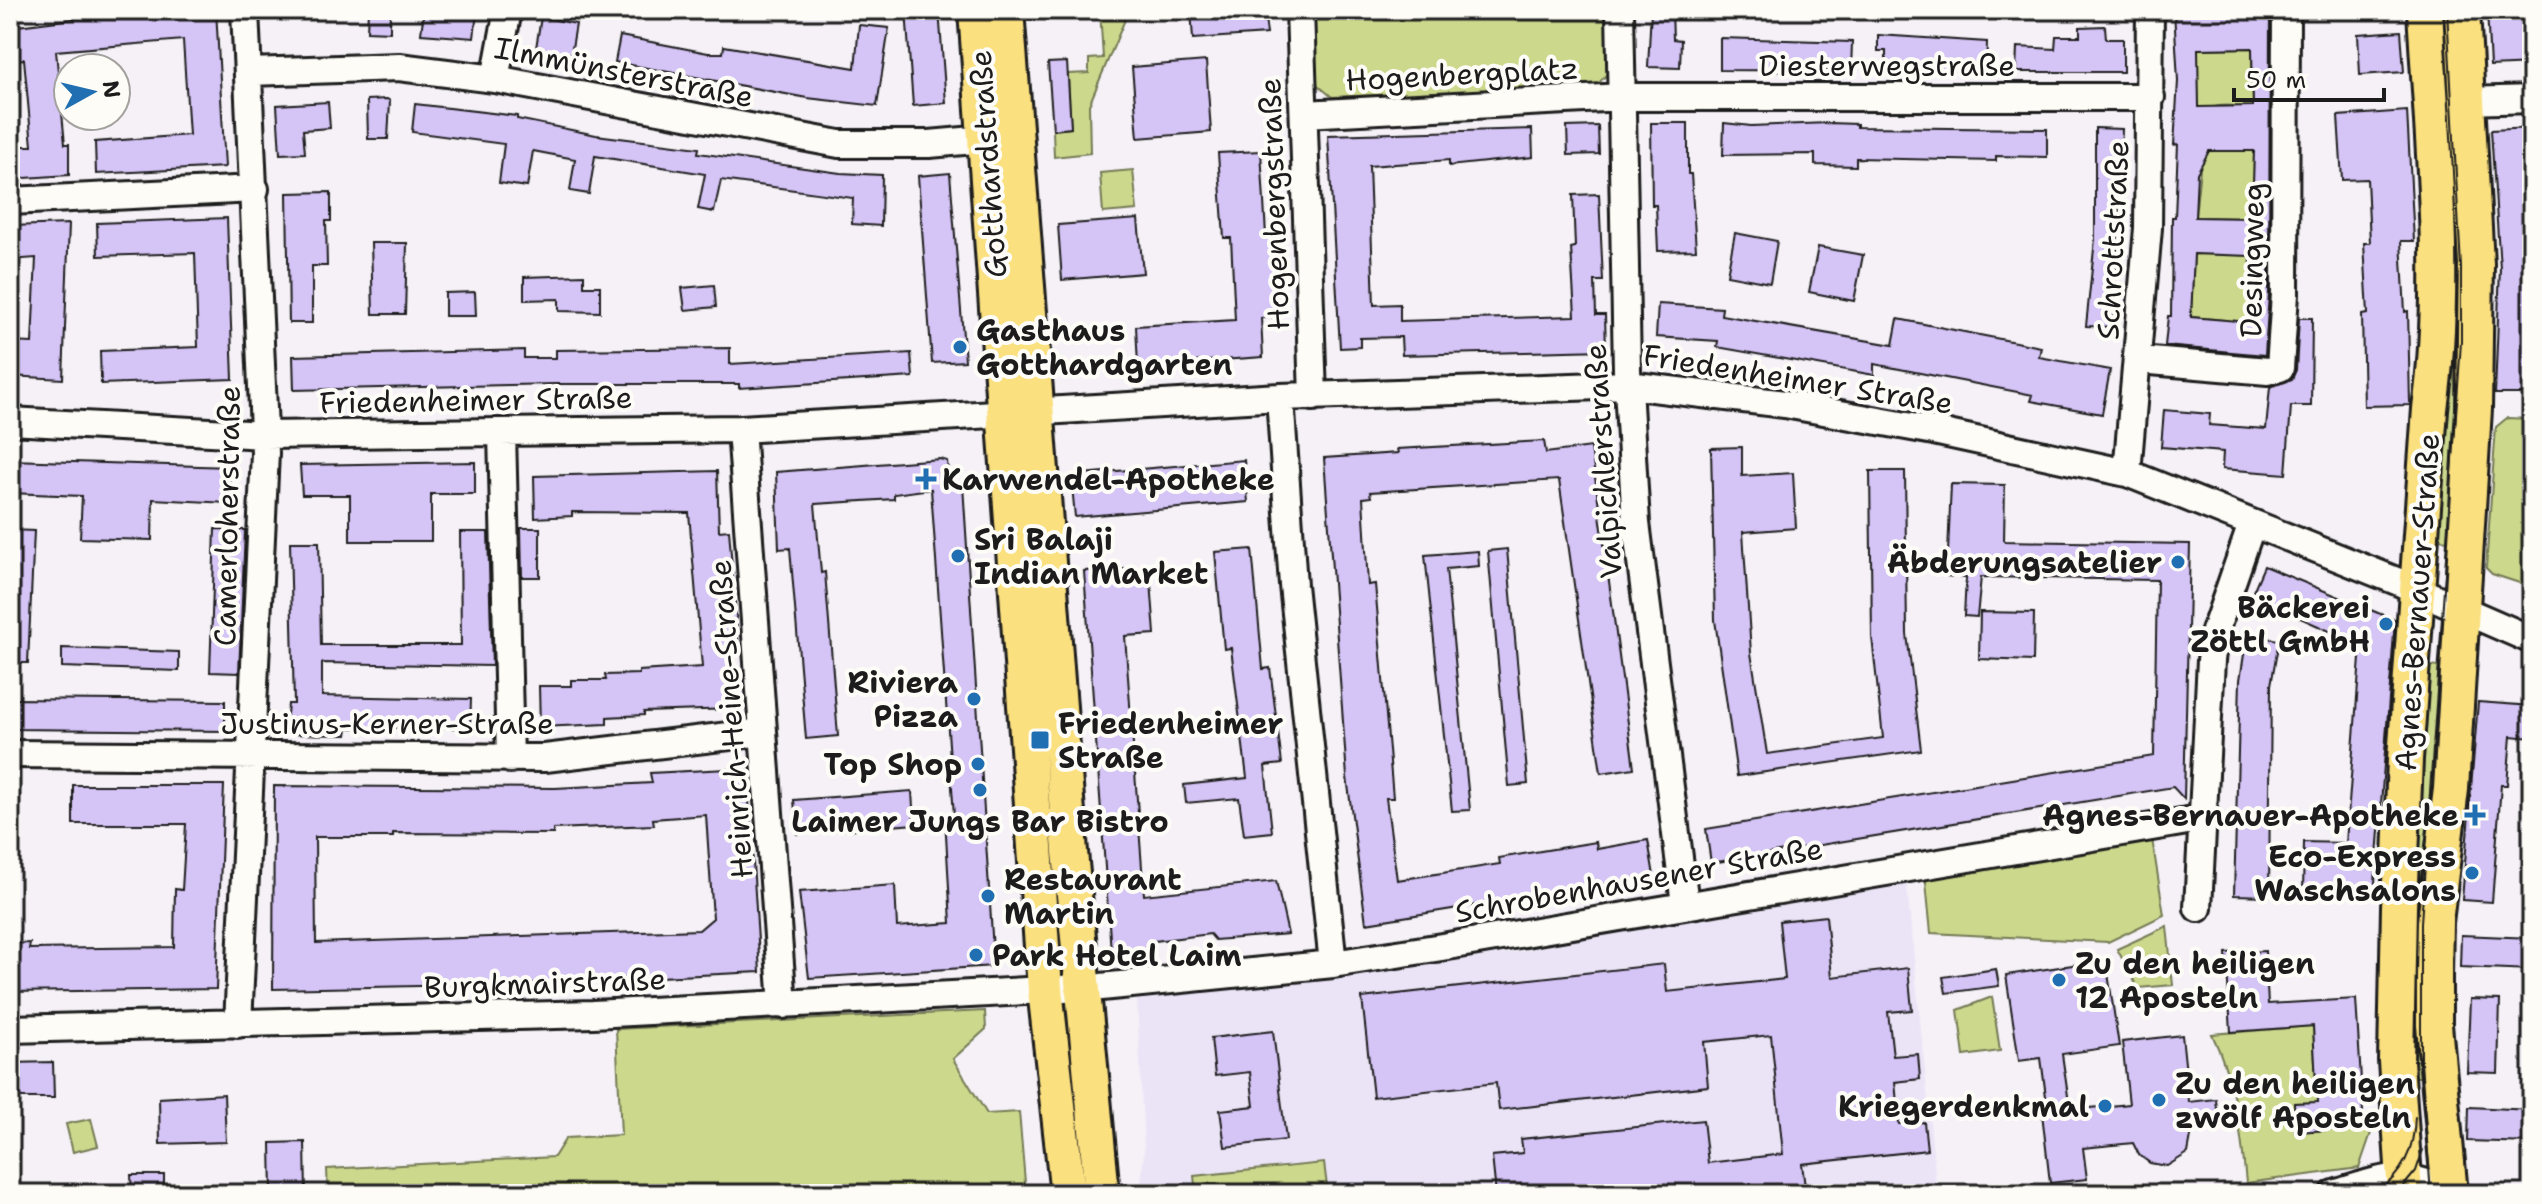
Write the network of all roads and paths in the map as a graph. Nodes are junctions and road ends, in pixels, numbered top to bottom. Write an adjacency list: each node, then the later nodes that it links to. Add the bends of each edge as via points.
1 (245, 10): 11 (street, Camerloherstraße)
2 (508, 10): 12 (street)
3 (976, 10): 18 (main road, Gotthardstraße)
4 (1006, 10): 25 (main road, Gotthardstraße)
5 (1300, 10): 17 (street, Hogenbergstraße)
6 (1620, 10): 13 (street, Valpichlerstraße)
7 (2150, 10): 14 (street, Schrottstraße)
8 (2286, 10): 21 (street, Desingweg, via 2280,368)
9 (2425, 10): 32 (main road, Agnes-Bernauer-Straße, via 2438,352)
10 (2462, 10): 16 (main road, Agnes-Bernauer-Straße)
11 (249, 72): 12 (street, Ilmmünsterstraße, via 399,67); 19 (street, Camerloherstraße)
12 (495, 79): 18 (street, Ilmmünsterstraße, via 839,144)
13 (1623, 97): 14 (street, Diesterwegstraße); 17 (street, Hogenbergplatz); 22 (street, Valpichlerstraße)
14 (2151, 97): 21 (street, Schrottstraße)
15 (2532, 99): 16 (street)
16 (2467, 101): 33 (main road, Agnes-Bernauer-Straße, via 2476,264)
17 (1304, 114): 24 (street, Hogenbergstraße)
18 (986, 139): 25 (main road, Gotthardstraße)
19 (255, 189): 20 (street); 29 (street, Camerloherstraße)
20 (10, 201)
21 (2139, 360): 30 (street, Schrottstraße)
22 (1628, 385): 24 (street, Friedenheimer Straße); 30 (street, Friedenheimer Straße, via 1785,404); 40 (street, Valpichlerstraße, via 1636,523)
23 (1280, 397): 24 (street, Friedenheimer Straße); 25 (street, Friedenheimer Straße); 42 (street, via 1293,585)
24 (1313, 397)
25 (1021, 413): 27 (street, Friedenheimer Straße); 43 (main road); 44 (main road)
26 (10, 421): 29 (street, Friedenheimer Straße)
27 (741, 429): 28 (street, Friedenheimer Straße); 35 (street, Heinrich-Heine-Straße)
28 (502, 433): 29 (street, Friedenheimer Straße); 38 (street)
29 (265, 435): 37 (street, Camerloherstraße)
30 (2127, 473): 31 (street, Friedenheimer Straße)
31 (2252, 524): 32 (street, Friedenheimer Straße); 39 (street, via 2215,631)
32 (2418, 591): 33 (street, Friedenheimer Straße); 48 (main road, Agnes-Bernauer-Straße, via 2397,968)
33 (2463, 612): 34 (street, Friedenheimer Straße); 49 (main road, Agnes-Bernauer-Straße, via 2435,922 2434,1025)
34 (2532, 640)
35 (763, 732): 38 (street, Justinus-Kerner-Straße); 45 (street, Heinrich-Heine-Straße)
36 (10, 754): 37 (street, Justinus-Kerner-Straße)
37 (252, 755): 38 (street, Justinus-Kerner-Straße); 46 (street, Camerloherstraße)
38 (510, 759)
39 (2205, 818): 40 (street, Schrobenhausener Straße); 41 (street)
40 (1685, 904): 42 (street, Schrobenhausener Straße)
41 (2198, 908)
42 (1333, 964): 43 (street, Schrobenhausener Straße)
43 (1082, 988): 44 (street, Burgkmairstraße); 51 (main road)
44 (1045, 989): 45 (street, Burgkmairstraße); 50 (main road)
45 (783, 1005): 46 (street, Burgkmairstraße)
46 (238, 1024): 47 (street, Burgkmairstraße)
47 (10, 1029)
48 (2403, 1185): 49 (street); 52 (street, via 2390,1176)
49 (2449, 1193)
50 (1068, 1194)
51 (1102, 1194)
52 (2334, 1194)

